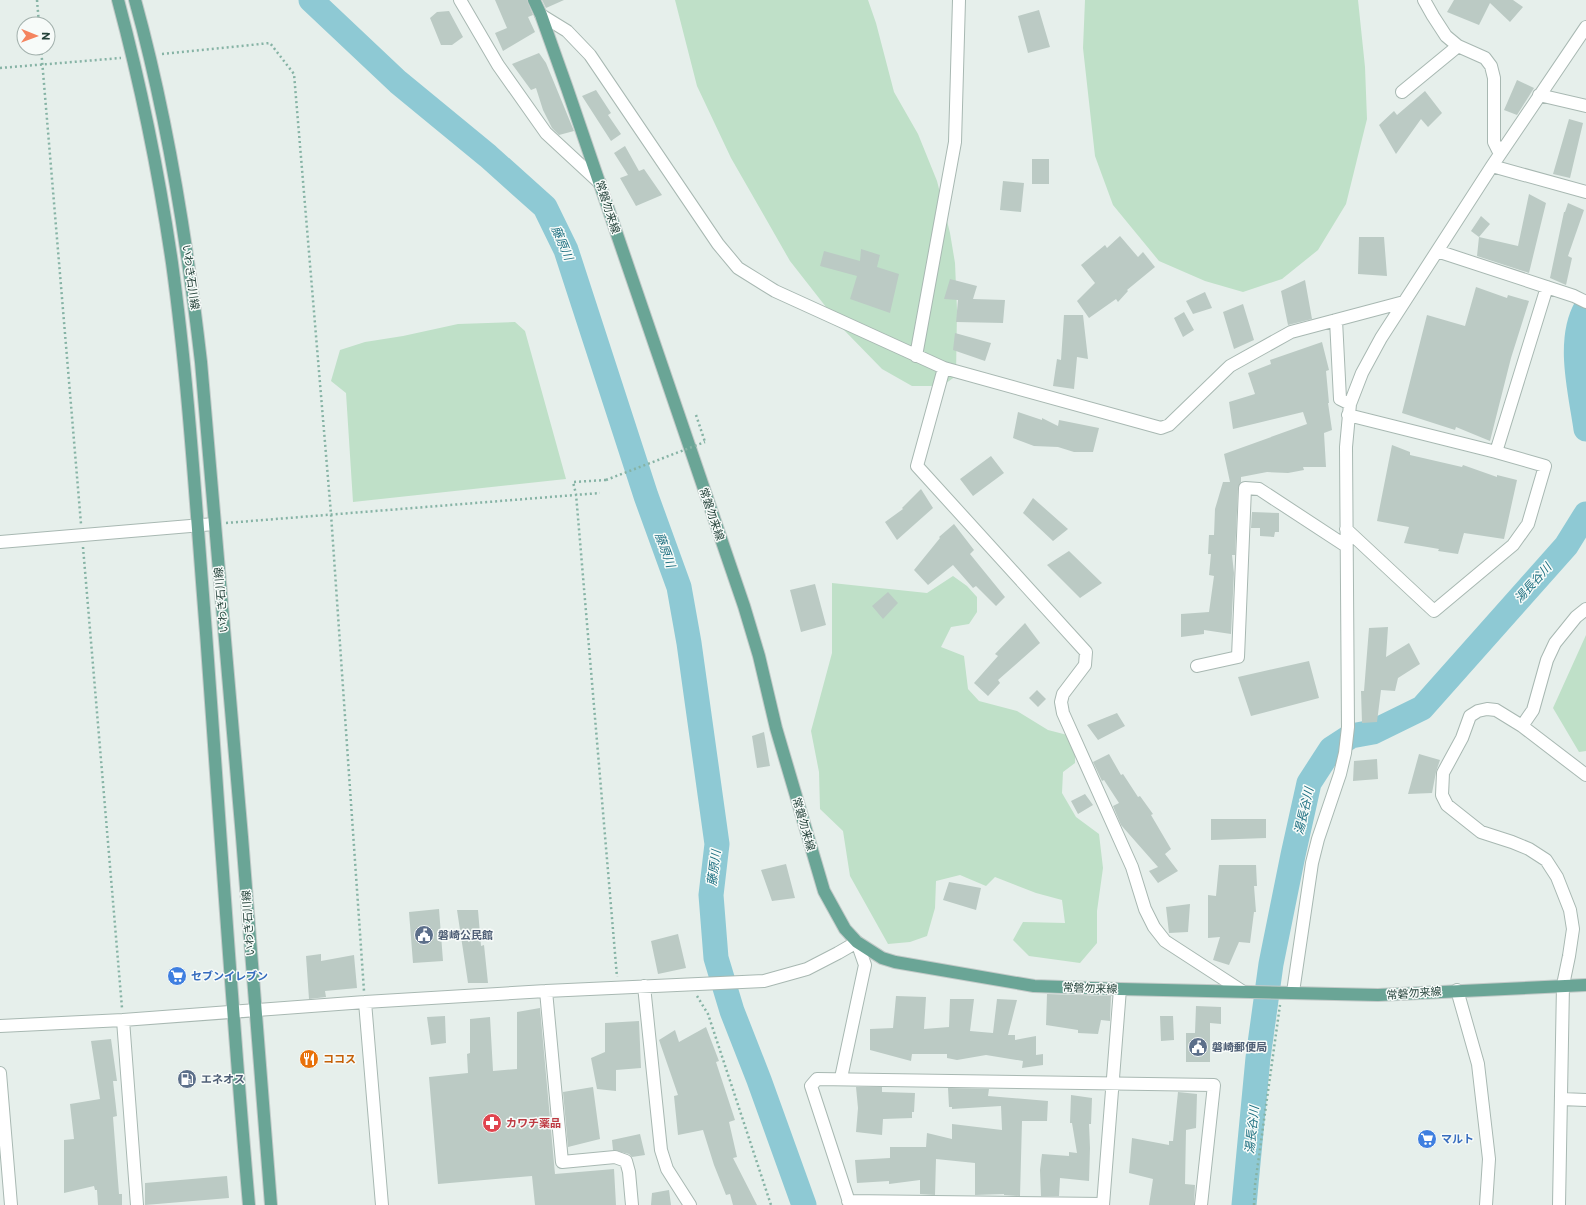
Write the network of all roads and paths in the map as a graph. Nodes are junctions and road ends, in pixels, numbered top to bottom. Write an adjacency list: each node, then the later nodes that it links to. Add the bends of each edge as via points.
1 (38, 0): 9 (path)
2 (118, 0): 13 (main road, いわき石川線)
3 (135, 0): 12 (main road, いわき石川線)
4 (460, 0): 20 (street, via 498,65 546,133)
5 (534, 0): 8 (main road, 常磐勿来線)
6 (959, 0): 27 (street, via 955,142)
7 (1424, 0): 11 (street, via 1446,36)
8 (541, 15): 20 (main road, 常磐勿来線); 27 (street, via 567,31 590,55 718,244 738,268 775,291)
9 (39, 16)
10 (1586, 27): 16 (street)
11 (1458, 46): 15 (street); 18 (street, via 1485,58 1491,66 1494,78 1494,142)
12 (150, 56): 34 (path, via 270,43 294,74); 35 (main road, いわき石川線, via 170,147 193,288)
13 (133, 58): 14 (path); 36 (main road, いわき石川線, via 172,262)
14 (0, 68)
15 (1402, 92)
16 (1539, 95): 17 (street); 18 (street)
17 (1586, 106)
18 (1500, 154): 19 (street)
19 (1492, 166): 21 (street); 22 (street)
20 (600, 183): 44 (main road, 常磐勿来線, via 760,656 776,728 824,891 845,929)
21 (1586, 192)
22 (1436, 251): 23 (street); 24 (street)
23 (1548, 287): 25 (street); 31 (street)
24 (1404, 302): 26 (street); 29 (street, via 1362,373)
25 (1586, 302)
26 (1336, 320): 28 (street, via 1291,332 1230,366 1169,425 1161,428); 29 (street, via 1340,399)
27 (916, 356): 28 (street)
28 (944, 368): 53 (street, via 917,466 1086,652 1085,665 1060,702 1132,867 1145,909 1165,941)
29 (1349, 410): 31 (street); 37 (street, via 1346,447)
30 (696, 415): 33 (path, bridge, via 704,442 606,480 573,482)
31 (1496, 452): 37 (street, via 1545,466 1528,524 1513,545 1434,611)
32 (600, 493): 33 (path)
33 (576, 494): 34 (path); 49 (path)
34 (331, 514): 35 (path); 55 (path)
35 (214, 524): 36 (street); 56 (main road, いわき石川線)
36 (198, 526): 38 (street); 57 (main road, いわき石川線)
37 (1346, 529): 39 (street)
38 (0, 542)
39 (1346, 546): 41 (street, via 1259,489 1245,488 1238,657); 54 (street, via 1348,727 1345,753 1312,863)
40 (1586, 609): 42 (street, via 1555,643 1547,660 1534,710)
41 (1197, 666)
42 (1522, 726): 43 (street); 46 (street, via 1496,710 1478,711 1470,716 1462,738 1442,773 1442,795 1447,805 1481,832 1529,849 1546,860 1557,877 1570,910 1573,929)
43 (1586, 775)
44 (857, 942): 45 (street, via 807,969 764,981); 50 (main road, 常磐勿来線, via 882,958 895,962 1034,986); 61 (street, via 865,965)
45 (694, 984): 48 (street); 73 (path, via 708,1014)
46 (1563, 985): 47 (main road, 常磐勿来線); 51 (main road, 常磐勿来線); 63 (street)
47 (1586, 985)
48 (644, 986): 49 (street); 72 (street, via 660,1150 667,1169)
49 (618, 987): 52 (street)
50 (1120, 989): 53 (main road, 常磐勿来線); 62 (street)
51 (1457, 990): 54 (main road, 常磐勿来線, via 1378,996); 77 (street, via 1478,1064 1489,1159)
52 (546, 991): 55 (street); 71 (street, via 562,1162 615,1157 626,1160)
53 (1242, 991): 54 (main road, 常磐勿来線)
54 (1284, 992): 76 (path)
55 (365, 1002): 56 (street); 70 (street)
56 (256, 1010): 57 (street); 69 (main road, いわき石川線)
57 (233, 1012): 58 (street); 68 (main road, いわき石川線)
58 (122, 1020): 59 (street); 67 (street)
59 (0, 1026)
60 (0, 1073): 66 (street)
61 (842, 1078): 62 (street); 65 (street, via 817,1079 811,1086)
62 (1113, 1082): 74 (street); 75 (street, via 1214,1084)
63 (1561, 1100): 64 (street); 78 (street)
64 (1586, 1100)
65 (849, 1203): 74 (street)
66 (11, 1205)
67 (137, 1205)
68 (249, 1205)
69 (271, 1205)
70 (382, 1205)
71 (632, 1205)
72 (690, 1205)
73 (772, 1205)
74 (1103, 1205)
75 (1201, 1205)
76 (1254, 1205)
77 (1486, 1205)
78 (1559, 1205)

